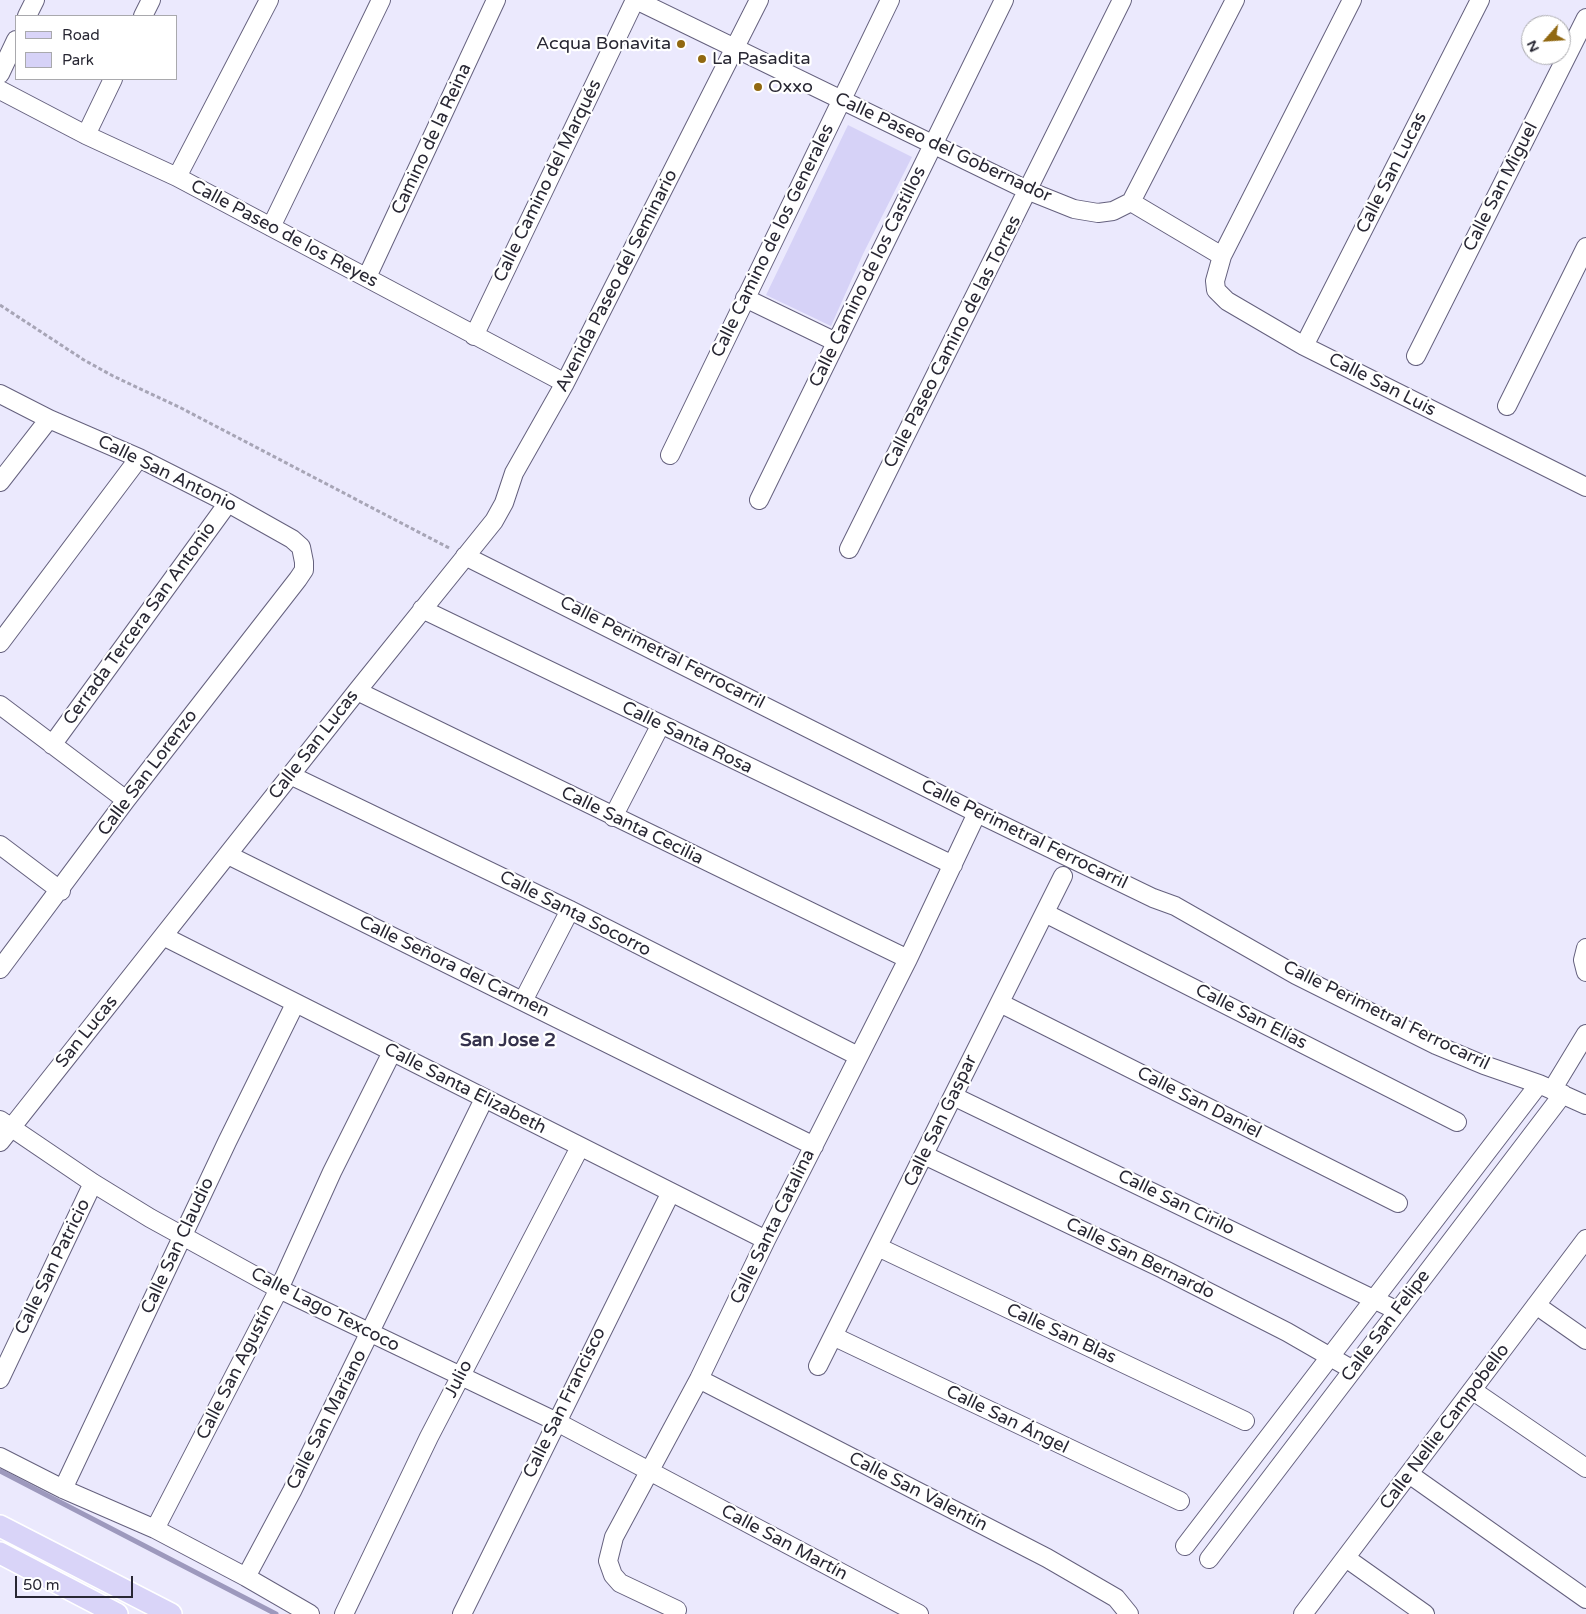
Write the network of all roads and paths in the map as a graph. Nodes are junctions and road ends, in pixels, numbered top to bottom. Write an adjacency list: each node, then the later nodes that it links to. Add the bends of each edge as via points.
1 (35, 0): 14 (street)
2 (151, 0): 15 (street)
3 (269, 0): 25 (street)
4 (381, 0): 28 (street)
5 (496, 0): 31 (street, Camino de la Reina)
6 (636, 0): 18 (street, Calle Paseo del Gobernador); 34 (street, Calle Camino del Marqués)
7 (759, 0): 18 (street, Avenida Paseo del Seminario)
8 (890, 0): 22 (street, Calle Camino de los Generales)
9 (1004, 0): 24 (street, Calle Camino de los Castillos)
10 (1122, 0): 26 (street, Calle Paseo Camino de las Torres)
11 (1235, 0): 27 (street)
12 (1352, 0): 30 (street, Calle San Luis)
13 (1480, 0): 36 (street, Calle San Lucas)
14 (28, 15)
15 (144, 15)
16 (1586, 18): 37 (street, Calle San Miguel)
17 (15, 42): 19 (street)
18 (736, 48): 22 (street, Calle Paseo del Gobernador); 38 (street, Avenida Paseo del Seminario)
19 (0, 74)
20 (113, 80): 23 (street)
21 (0, 90): 23 (street, Calle Paseo de los Reyes)
22 (841, 101): 24 (street, Calle Paseo del Gobernador); 32 (street, Calle Camino de los Generales)
23 (86, 135): 25 (street, Calle Paseo de los Reyes)
24 (933, 145): 26 (street, Calle Paseo del Gobernador); 35 (street, Calle Camino de los Castillos)
25 (177, 177): 28 (street, Calle Paseo de los Reyes)
26 (1029, 191): 27 (street, Calle Paseo del Gobernador, via 1086,213 1113,211); 48 (street, Calle Paseo Camino de las Torres)
27 (1130, 202): 30 (street)
28 (271, 227): 31 (street, Calle Paseo de los Reyes)
29 (1586, 247): 40 (street)
30 (1222, 256): 36 (street, Calle San Luis, via 1215,281 1220,296)
31 (367, 277): 34 (street, Calle Paseo de los Reyes)
32 (746, 298): 35 (street); 42 (street, Calle Camino de los Generales)
33 (0, 305): 49 (path, via 84,360)
34 (474, 336): 38 (street, Calle Paseo de los Reyes)
35 (836, 342): 46 (street, Calle Camino de los Castillos)
36 (1304, 346): 45 (street, Calle San Luis)
37 (1416, 356)
38 (565, 383): 49 (street, Avenida Paseo del Seminario, via 514,472 504,504)
39 (0, 394): 41 (street, Calle San Antonio)
40 (1507, 406)
41 (49, 419): 43 (street, Calle San Antonio); 44 (street)
42 (670, 455)
43 (139, 458): 47 (street, Calle San Antonio); 52 (street)
44 (0, 482)
45 (1586, 487)
46 (759, 500)
47 (228, 503): 50 (street, Calle San Antonio, via 292,539 300,547 304,570); 56 (street, Cerrada Tercera San Antonio)
48 (849, 549)
49 (465, 556): 51 (street, Calle San Lucas); 59 (street, Calle Perimetral Ferrocarril)
50 (298, 579): 58 (street, Calle San Lorenzo)
51 (422, 609): 53 (street, Calle San Lucas); 55 (street, Calle Santa Rosa)
52 (0, 643)
53 (357, 690): 57 (street, Calle San Lucas); 60 (street, Calle Santa Cecilia)
54 (0, 705): 56 (street)
55 (660, 726): 60 (street); 63 (street, Calle Santa Rosa)
56 (52, 744): 58 (street)
57 (290, 775): 62 (street, Calle San Lucas); 66 (street, Calle Santa Socorro)
58 (126, 800): 65 (street, Calle San Lorenzo)
59 (978, 813): 63 (street, Calle Santa Catalina); 79 (street, Calle Perimetral Ferrocarril, via 1175,906 1296,975 1436,1045)
60 (613, 817): 70 (street, Calle Santa Cecilia)
61 (0, 845): 65 (street)
62 (228, 855): 68 (street, Calle San Lucas); 73 (street, Calle Señora del Carmen)
63 (953, 865): 70 (street, Calle Santa Catalina)
64 (1063, 876): 67 (street, Calle San Gaspar)
65 (61, 891): 71 (street, Calle San Lorenzo)
66 (570, 910): 73 (street); 78 (street, Calle Santa Socorro)
67 (1045, 913): 74 (street, Calle San Gaspar); 83 (street, Calle San Elías)
68 (164, 936): 75 (street, Calle Santa Elizabeth); 84 (street, San Lucas)
69 (1586, 948): 72 (street, via 1583,960)
70 (908, 959): 78 (street, Calle Santa Catalina)
71 (0, 970)
72 (1586, 972)
73 (524, 1001): 85 (street, Calle Señora del Carmen)
74 (1000, 1003): 80 (street, Calle San Gaspar); 90 (street, Calle San Daniel)
75 (295, 1004): 77 (street, Calle Santa Elizabeth); 91 (street, Calle San Claudio)
76 (1586, 1034): 79 (street)
77 (392, 1052): 81 (street, Calle Santa Elizabeth); 95 (street, Calle San Agustín)
78 (858, 1056): 85 (street, Calle Santa Catalina)
79 (1552, 1089): 82 (street, Calle Perimetral Ferrocarril); 96 (street, Calle San Felipe); 98 (street, Calle San Felipe)
80 (953, 1096): 87 (street, Calle San Gaspar); 96 (street, Calle San Cirilo)
81 (484, 1099): 86 (street, Calle Santa Elizabeth); 99 (street, Calle San Mariano)
82 (1586, 1105)
83 (1457, 1122)
84 (3, 1130): 88 (street, Calle Lago Texcoco)
85 (814, 1146): 93 (street, Calle Santa Catalina)
86 (580, 1147): 89 (street, Calle Santa Elizabeth); 105 (street, Julio)
87 (924, 1155): 94 (street, Calle San Gaspar); 102 (street, Calle San Bernardo, via 1163,1269)
88 (94, 1183): 91 (street, Calle Lago Texcoco); 106 (street, Calle San Patricio)
89 (671, 1192): 93 (street, Calle Santa Elizabeth); 109 (street, Calle San Francisco)
90 (1398, 1203)
91 (184, 1236): 95 (street, Calle Lago Texcoco); 115 (street, Calle San Claudio)
92 (1586, 1238): 97 (street, Calle Nellie Campobello)
93 (766, 1240): 107 (street, Calle Santa Catalina)
94 (878, 1247): 100 (street, Calle San Gaspar); 110 (street, Calle San Blas)
95 (278, 1289): 99 (street, Calle Lago Texcoco); 118 (street, Calle San Agustín)
96 (1374, 1299): 98 (street, Calle San Cirilo); 102 (street, Calle San Felipe)
97 (1536, 1305): 101 (street); 108 (street, Calle Nellie Campobello)
98 (1398, 1311): 104 (street, Calle San Felipe)
99 (370, 1333): 105 (street, Calle Lago Texcoco); 123 (street, Calle San Mariano)
100 (835, 1337): 103 (street, Calle San Gaspar); 116 (street, Calle San Ángel)
101 (1586, 1340)
102 (1331, 1356): 104 (street, Calle San Bernardo); 119 (street, Calle San Felipe)
103 (818, 1366)
104 (1353, 1370): 121 (street, Calle San Felipe)
105 (460, 1376): 109 (street, Calle Lago Texcoco); 129 (street, Julio)
106 (0, 1379)
107 (699, 1380): 113 (street, Calle Santa Catalina); 132 (street, Calle San Valentín, via 1047,1558 1116,1598)
108 (1472, 1390): 112 (street); 114 (street, Calle Nellie Campobello)
109 (555, 1421): 113 (street, Calle Lago Texcoco); 130 (street, Calle San Francisco)
110 (1245, 1421)
111 (0, 1457): 115 (street)
112 (1586, 1468)
113 (650, 1472): 125 (street, Calle Santa Catalina, via 614,1537 608,1561 620,1583); 131 (street, Calle San Martín)
114 (1409, 1474): 122 (street, Calle Nellie Campobello); 124 (street)
115 (63, 1489): 118 (street)
116 (1180, 1501)
117 (0, 1526): 126 (main road)
118 (155, 1529): 123 (street)
119 (1186, 1546)
120 (0, 1553): 127 (main road)
121 (1209, 1558)
122 (1346, 1558): 133 (street, Calle Nellie Campobello); 134 (street)
123 (246, 1577): 128 (street)
124 (1586, 1599)
125 (677, 1610)
126 (164, 1612)
127 (117, 1614)
128 (310, 1614)
129 (344, 1614)
130 (462, 1614)
131 (919, 1614)
132 (1129, 1614)
133 (1302, 1614)
134 (1425, 1614)

